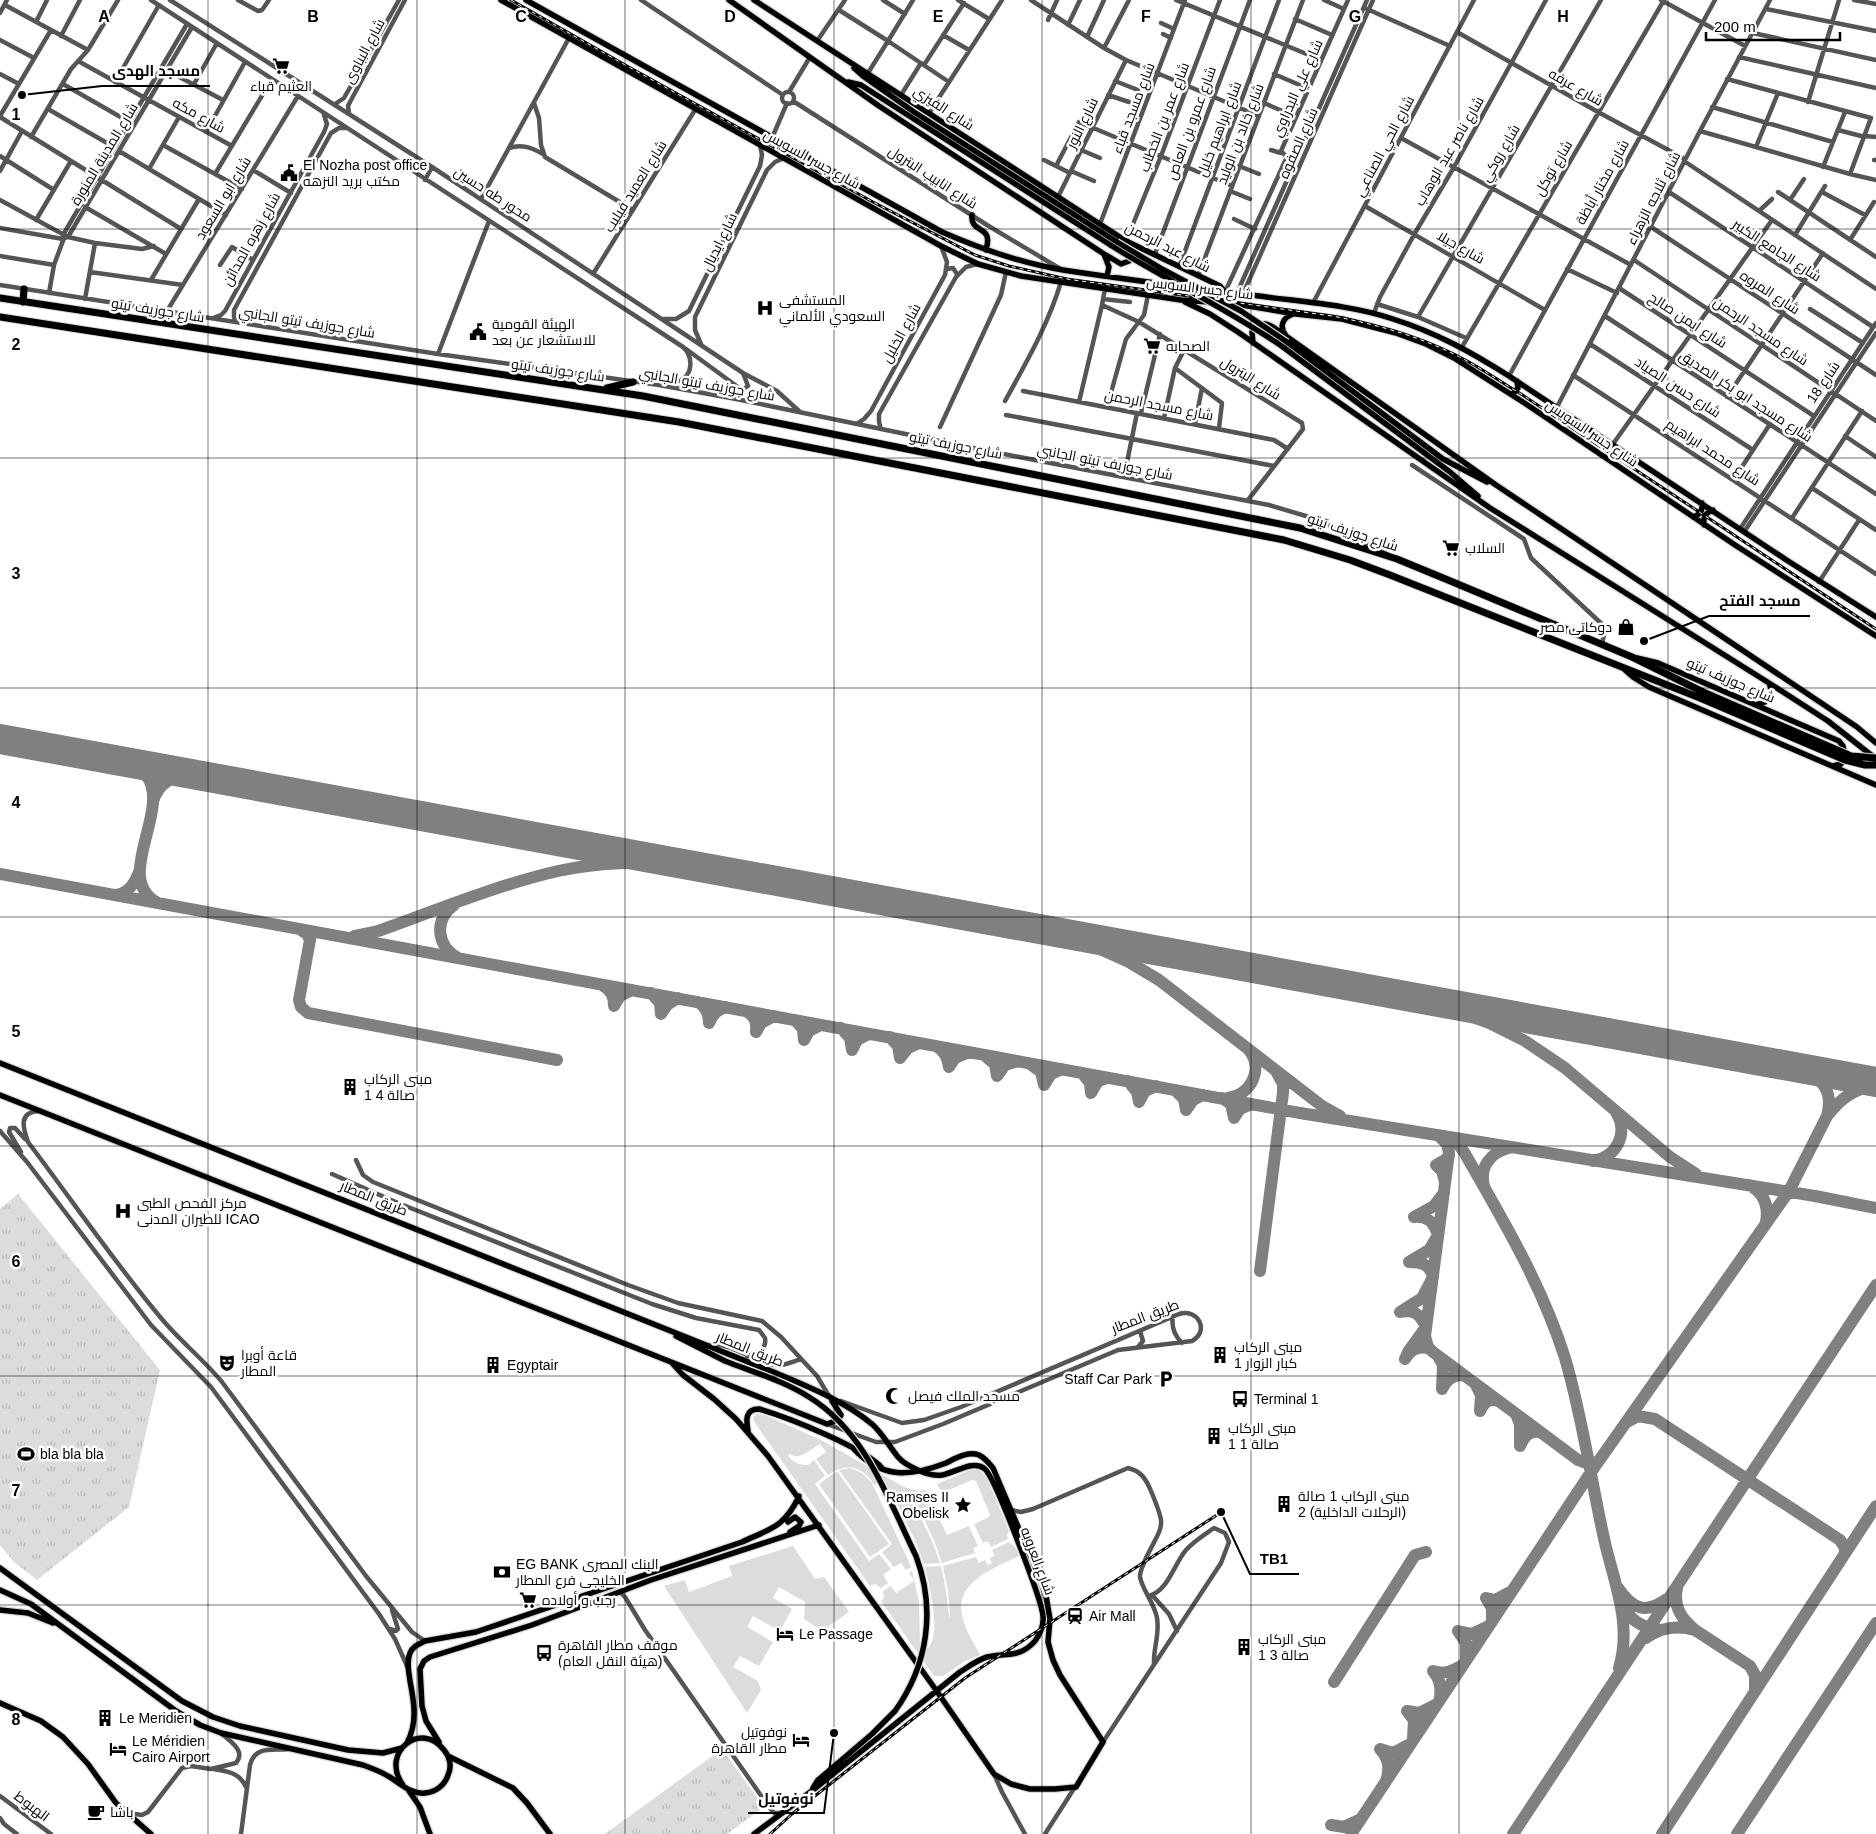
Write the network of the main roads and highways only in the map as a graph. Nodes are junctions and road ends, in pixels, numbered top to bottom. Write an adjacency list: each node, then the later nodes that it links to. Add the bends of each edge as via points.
1 (501, 0): 7 (main road, شارع جسر السويس)
2 (526, 0): 5 (main road, شارع جسر السويس)
3 (728, 0): 10 (main road)
4 (754, 0): 9 (main road, شارع الفيزي)
5 (586, 34): 6 (main road, شارع جسر السويس); 7 (main road)
6 (600, 42): 8 (main road, via 594,45); 15 (main road, شارع جسر السويس, via 942,232)
7 (581, 45): 8 (main road, شارع جسر السويس)
8 (594, 52): 21 (main road, شارع جسر السويس, via 978,264 1061,282)
9 (852, 64): 12 (main road, شارع الفيزي); 14 (main road, via 860,74 914,112)
10 (846, 82): 14 (main road, via 861,85); 16 (main road)
11 (972, 215): 15 (main road, via 974,224 988,236)
12 (1100, 224): 13 (main road, شارع عبد الرحمن)
13 (1126, 241): 16 (main road, via 1133,250 1127,262 1118,263); 19 (main road, شارع عبد الرحمن, via 1220,286)
14 (1114, 244): 27 (main road, bridge, via 1159,275)
15 (986, 250): 17 (main road, شارع جسر السويس, via 1035,266)
16 (1104, 254): 17 (main road, via 1109,267)
17 (1107, 276): 19 (main road, شارع جسر السويس)
18 (24, 289): 22 (highway)
19 (1225, 292): 23 (main road, شارع جسر السويس)
20 (0, 298): 22 (highway, شارع جوزيف تيتو)
21 (1181, 300): 24 (main road, شارع جسر السويس, via 1236,304); 28 (main road, via 1210,314)
22 (23, 302): 31 (highway, شارع جوزيف تيتو)
23 (1344, 308): 26 (main road); 29 (main road, شارع جسر السويس, via 1410,324 1462,347)
24 (1296, 314): 26 (main road, شارع جسر السويس); 27 (main road, via 1283,322)
25 (0, 317): 45 (highway, شارع جوزيف تيتو, via 679,422 1284,540 1374,569)
26 (1342, 319): 33 (main road, شارع جسر السويس, via 1426,344)
27 (1285, 342): 28 (main road, via 1270,324 1262,324 1252,332); 36 (main road, via 1450,472); 48 (main road, via 1443,459 1496,486 1857,727)
28 (1253, 343): 36 (main road)
29 (1517, 381): 32 (main road, شارع جسر السويس); 33 (main road, via 1518,388)
30 (633, 382): 31 (highway)
31 (603, 389): 44 (highway, شارع جوزيف تيتو, via 1290,526 1397,559)
32 (1533, 391): 34 (main road, via 1526,395); 35 (main road, شارع جسر السويس)
33 (1512, 395): 34 (main road, شارع جسر السويس)
34 (1526, 404): 39 (main road, شارع جسر السويس)
35 (1702, 503): 37 (main road, شارع جسر السويس); 39 (main road, via 1702,511)
36 (1490, 508): 38 (main road)
37 (1713, 510): 41 (main road, via 1706,514); 42 (main road, شارع جسر السويس)
38 (1497, 512): 40 (main road); 46 (main road)
39 (1693, 517): 41 (main road, شارع جسر السويس)
40 (1493, 519)
41 (1704, 524): 43 (main road, شارع جسر السويس)
42 (1876, 617)
43 (1876, 636)
44 (1632, 657): 47 (main road, شارع جوزيف تيتو, via 1658,663); 49 (highway, bridge, via 1841,752)
45 (1625, 670): 50 (highway, bridge, via 1845,760); 51 (main road, شارع جوزيف تيتو, via 1649,687)
46 (1769, 682): 47 (main road, via 1772,688 1770,698); 49 (main road, via 1828,721)
47 (1756, 705): 51 (main road, شارع جوزيف تيتو, via 1841,743 1845,749 1844,758)
48 (1876, 743)
49 (1876, 759)
50 (1876, 765)
51 (1833, 766): 52 (main road, شارع جوزيف تيتو)
52 (1876, 785)
53 (0, 1063): 55 (main road, طريق المطار)
54 (0, 1095): 56 (main road, طريق المطار)
55 (662, 1328): 57 (main road, طريق المطار); 78 (main road, bridge, via 725,1361 797,1390 840,1421 864,1452 919,1564 926,1589 927,1632 922,1658 909,1690 895,1711 818,1780)
56 (672, 1362): 57 (main road, طريق المطار, via 827,1424 838,1420 841,1415); 58 (main road)
57 (828, 1396): 59 (main road, شارع العروبه, via 873,1426 900,1459)
58 (748, 1432): 59 (main road, via 748,1414 759,1409 854,1449 868,1462 884,1470 907,1474); 60 (main road)
59 (920, 1471): 72 (main road, شارع العروبه, via 935,1476 976,1465 988,1473 1035,1584 1043,1615 1040,1632 1026,1648 1016,1654 980,1660); 72 (main road, شارع العروبه, via 961,1456 979,1455 994,1468 1046,1596 1050,1619 1048,1642 1053,1660 1103,1742 1076,1787 1030,1789 1011,1784 994,1774)
60 (799, 1496): 61 (main road); 62 (main road, via 789,1515)
61 (819, 1525): 63 (main road); 72 (main road)
62 (772, 1530): 63 (main road, via 782,1527 792,1518 798,1518 800,1526); 65 (main road)
63 (784, 1536): 68 (main road)
64 (0, 1568): 74 (main road, via 200,1712 240,1726 348,1750 383,1753)
65 (602, 1588): 67 (main road); 68 (main road)
66 (0, 1590): 71 (main road, via 31,1604)
67 (586, 1594): 69 (main road); 74 (main road, via 476,1632 425,1641 414,1647 408,1670 414,1705 413,1729)
68 (604, 1598): 69 (main road)
69 (590, 1604): 75 (main road, via 424,1661 420,1672 422,1706 426,1721)
70 (0, 1610): 71 (main road, via 28,1613)
71 (62, 1628): 77 (main road, via 200,1725 221,1733 363,1765)
72 (936, 1690): 78 (main road, شارع العروبه)
73 (0, 1703): 79 (main road, via 41,1721 70,1744 124,1812)
74 (404, 1746): 75 (main road, via 421,1738); 77 (main road, via 398,1753 395,1766)
75 (442, 1746): 76 (main road)
76 (448, 1756): 77 (main road, via 449,1774 438,1789 419,1793); 81 (main road, via 513,1788)
77 (405, 1787): 80 (main road, via 420,1807)
78 (813, 1790): 82 (main road)
79 (151, 1834)
80 (430, 1834)
81 (550, 1834)
82 (754, 1834)

